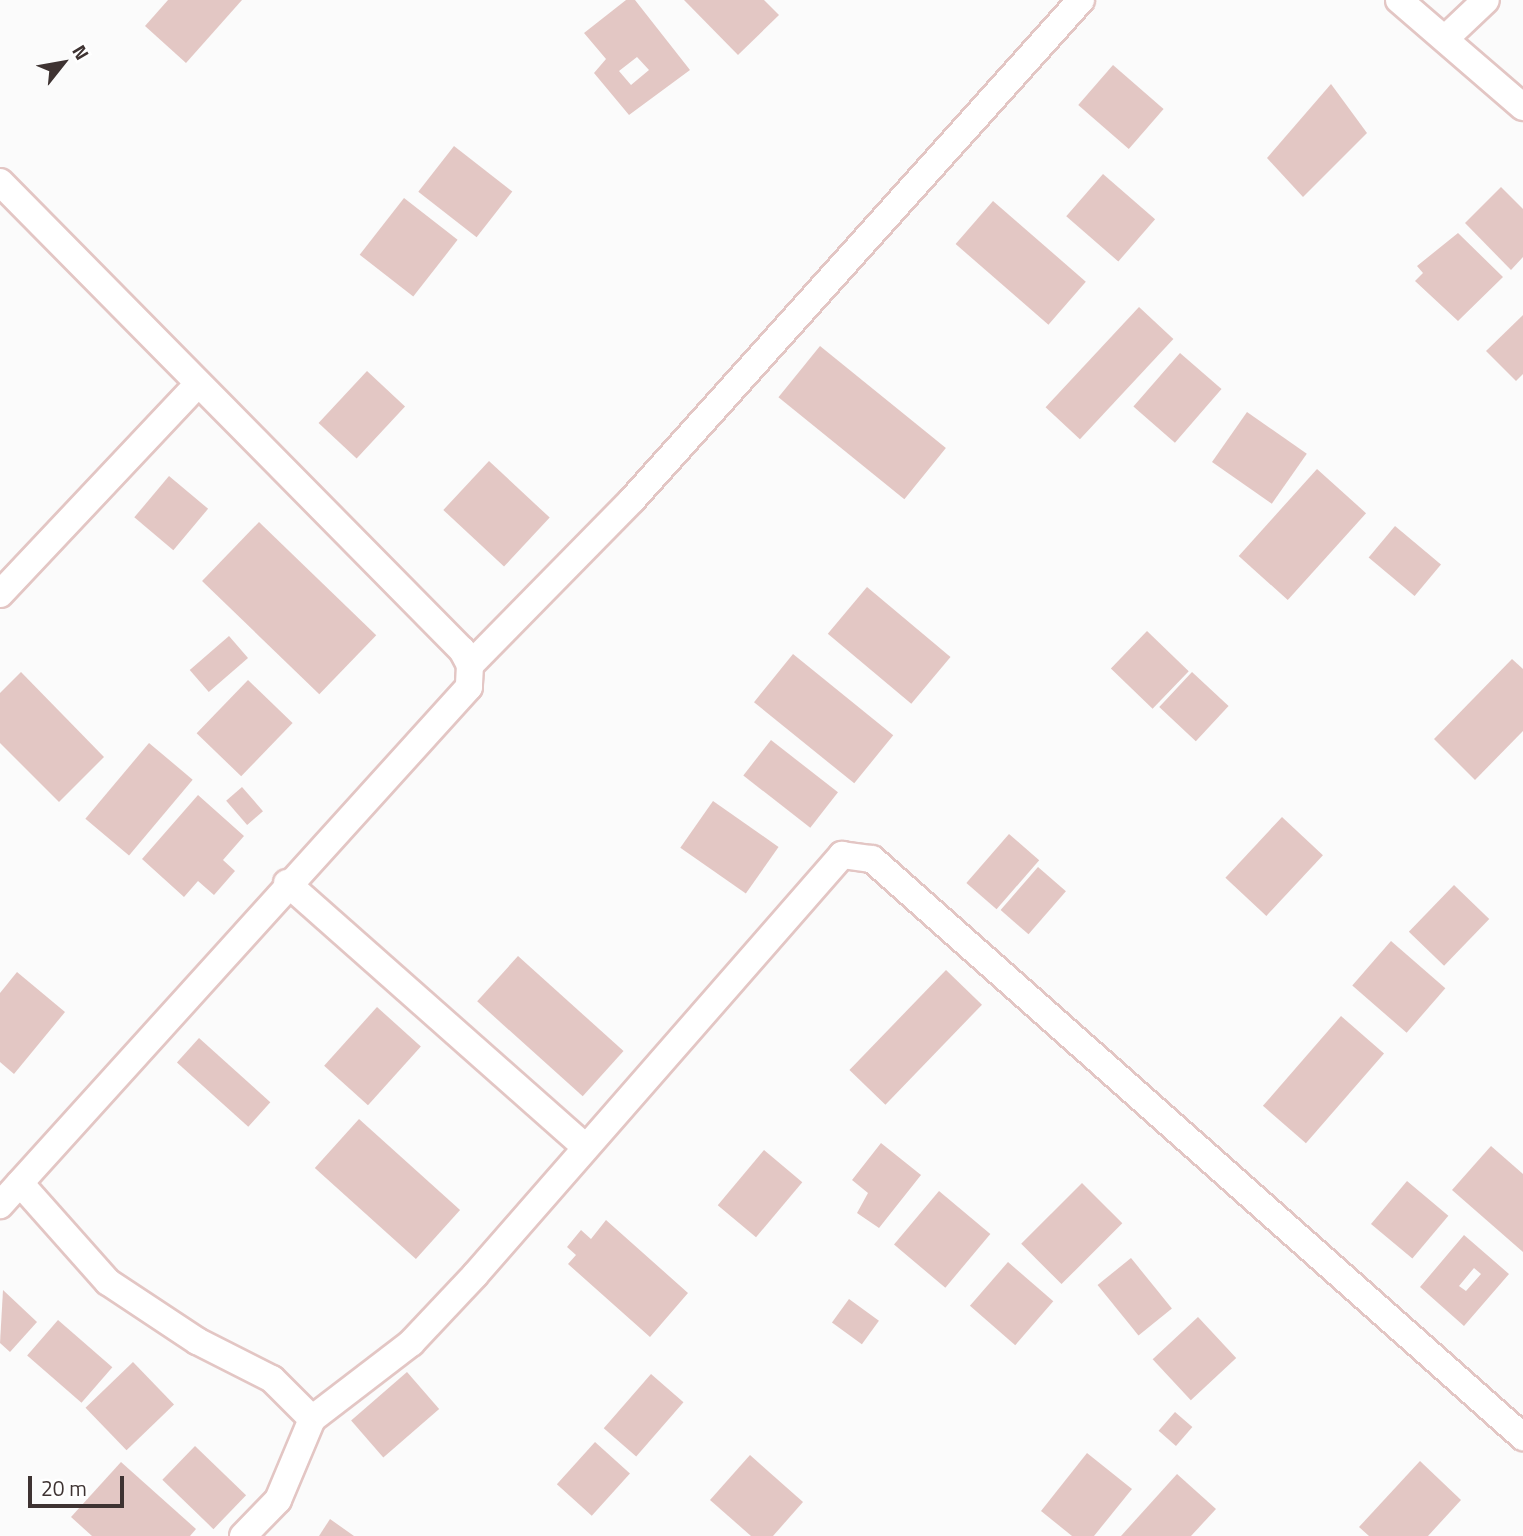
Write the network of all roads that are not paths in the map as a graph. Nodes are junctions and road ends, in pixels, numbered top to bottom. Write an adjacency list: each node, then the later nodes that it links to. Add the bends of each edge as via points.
1 (1082, 0): 9 (street, via 632,500)
2 (1399, 0): 4 (street)
3 (1486, 0): 4 (street)
4 (1448, 36): 5 (street)
5 (1523, 107)
6 (0, 182): 7 (street)
7 (196, 386): 8 (street); 9 (street, via 462,650)
8 (0, 594)
9 (470, 666): 10 (street, via 469,687)
10 (287, 883): 11 (street); 12 (street)
11 (584, 1146): 14 (street, via 411,1343); 15 (street, via 830,866 842,855 872,859)
12 (20, 1183): 13 (street); 14 (street, via 108,1282 197,1342 272,1379)
13 (0, 1205)
14 (312, 1419): 16 (street, via 278,1500)
15 (1523, 1437)
16 (243, 1536)

